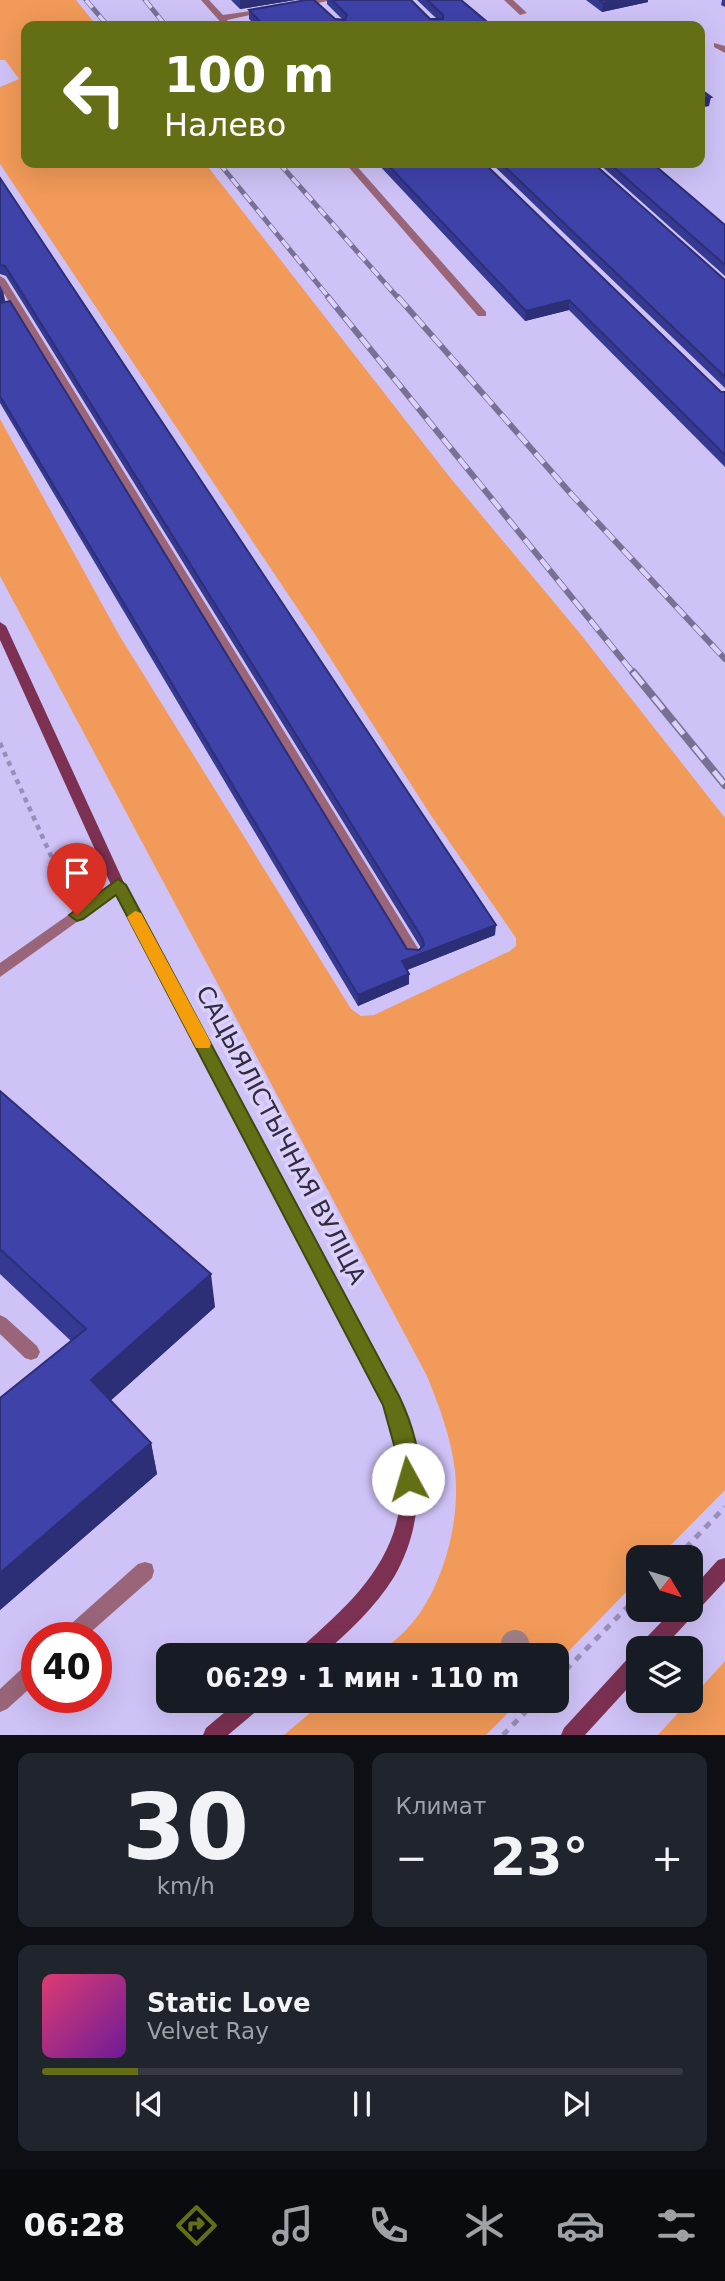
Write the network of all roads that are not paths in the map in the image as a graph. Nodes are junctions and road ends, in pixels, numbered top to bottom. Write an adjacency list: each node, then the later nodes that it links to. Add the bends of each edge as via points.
1 (205, 0): 9 (lane)
2 (328, 0): 4 (lane)
3 (508, 0): 8 (lane)
4 (315, 1): 5 (lane); 7 (lane)
5 (289, 7)
6 (275, 9): 9 (lane)
7 (325, 10)
8 (523, 13)
9 (221, 18): 10 (lane)
10 (224, 21)
11 (353, 168): 15 (lane)
12 (0, 279): 13 (lane)
13 (16, 304): 14 (lane); 18 (lane)
14 (0, 308)
15 (482, 314)
16 (0, 626): 17 (street, САЦЫЯЛІСТЫЧНАЯ ВУЛІЦА)
17 (118, 885): 19 (lane); 28 (street, САЦЫЯЛІСТЫЧНАЯ ВУЛІЦА, via 392,1403 407,1452 410,1507 393,1565 353,1615)
18 (414, 954)
19 (0, 971)
20 (0, 1323): 21 (lane)
21 (31, 1352)
22 (725, 1567): 24 (street)
23 (145, 1571): 25 (lane)
24 (704, 1590)
25 (89, 1622)
26 (675, 1622): 27 (street)
27 (661, 1636)
28 (321, 1643)
29 (626, 1675): 34 (street)
30 (21, 1683): 31 (lane)
31 (0, 1702)
32 (239, 1713): 33 (street)
33 (213, 1735)
34 (571, 1735)

